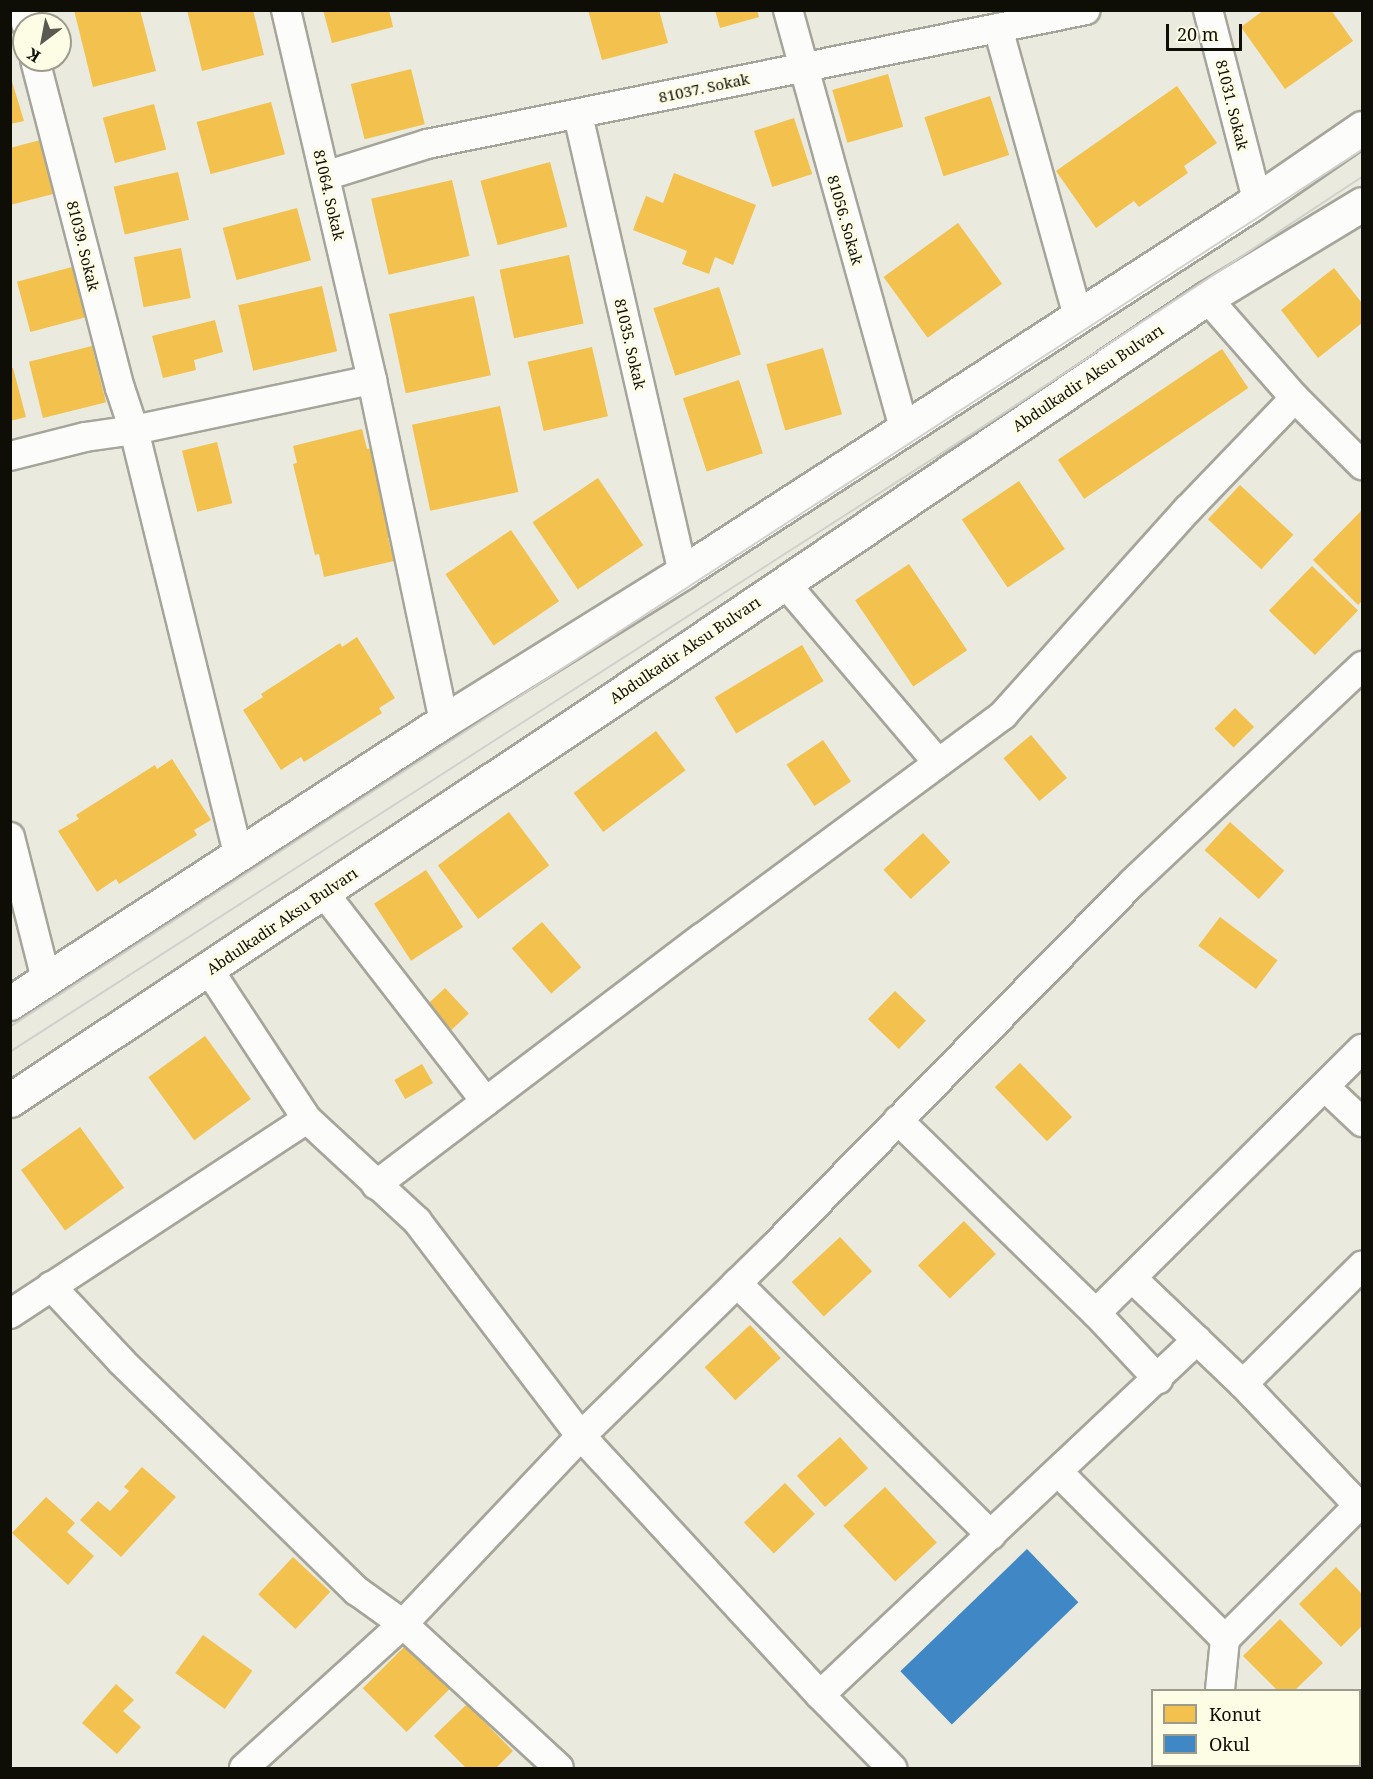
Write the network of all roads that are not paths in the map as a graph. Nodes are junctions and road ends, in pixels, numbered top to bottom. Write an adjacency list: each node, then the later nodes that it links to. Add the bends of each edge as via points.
1 (286, 10): 10 (street, 81064. Sokak)
2 (788, 10): 6 (street, 81056. Sokak)
3 (1086, 10): 5 (street, 81037. Sokak)
4 (1208, 10): 11 (street, 81031. Sokak)
5 (999, 28): 6 (street, 81037. Sokak); 14 (street)
6 (802, 67): 8 (street, 81037. Sokak); 17 (street, 81056. Sokak)
7 (38, 72): 18 (street, 81039. Sokak)
8 (578, 115): 10 (street, 81037. Sokak, via 427,144); 21 (street, 81035. Sokak)
9 (1362, 128): 11 (main road)
10 (325, 176): 15 (street, 81064. Sokak)
11 (1257, 200): 14 (main road)
12 (1362, 204): 13 (main road, Abdulkadir Aksu Bulvarı)
13 (1207, 298): 16 (street); 22 (main road, Abdulkadir Aksu Bulvarı)
14 (1078, 316): 17 (main road)
15 (372, 380): 18 (street); 24 (street, 81064. Sokak)
16 (1295, 398): 20 (street); 25 (street, via 1188,509 1003,715)
17 (904, 428): 21 (main road)
18 (134, 430): 19 (street, via 85,436); 27 (street, 81039. Sokak)
19 (10, 456)
20 (1362, 465)
21 (683, 572): 24 (main road)
22 (785, 583): 25 (street); 28 (main road, Abdulkadir Aksu Bulvarı)
23 (1362, 666): 37 (street, via 1133,882)
24 (444, 721): 27 (main road)
25 (938, 763): 35 (street)
26 (10, 837): 30 (street)
27 (238, 856): 30 (main road)
28 (324, 893): 29 (main road, Abdulkadir Aksu Bulvarı); 35 (street)
29 (209, 970): 34 (main road, Abdulkadir Aksu Bulvarı); 36 (street)
30 (46, 979): 31 (main road)
31 (10, 1003)
32 (1362, 1049): 33 (street)
33 (1325, 1087): 38 (street); 41 (street)
34 (10, 1100)
35 (486, 1102): 39 (street)
36 (307, 1119): 39 (street); 43 (street)
37 (898, 1120): 42 (street); 44 (street)
38 (1362, 1122)
39 (376, 1185): 49 (street, via 417,1221)
40 (1362, 1266): 48 (street)
41 (1133, 1278): 44 (street); 46 (street)
42 (737, 1282): 49 (street); 52 (street)
43 (51, 1286): 45 (street); 53 (street, via 122,1362 357,1591)
44 (1096, 1313): 47 (street)
45 (10, 1314)
46 (1197, 1340): 47 (street); 48 (street)
47 (1158, 1379): 50 (street)
48 (1243, 1384): 51 (street)
49 (581, 1436): 53 (street); 56 (street)
50 (1058, 1473): 52 (street); 54 (street)
51 (1360, 1507): 54 (street)
52 (991, 1535): 56 (street)
53 (403, 1624): 57 (street); 58 (street)
54 (1225, 1639): 55 (street)
55 (1220, 1689)
56 (820, 1695): 59 (street)
57 (244, 1768)
58 (559, 1768)
59 (892, 1768)

